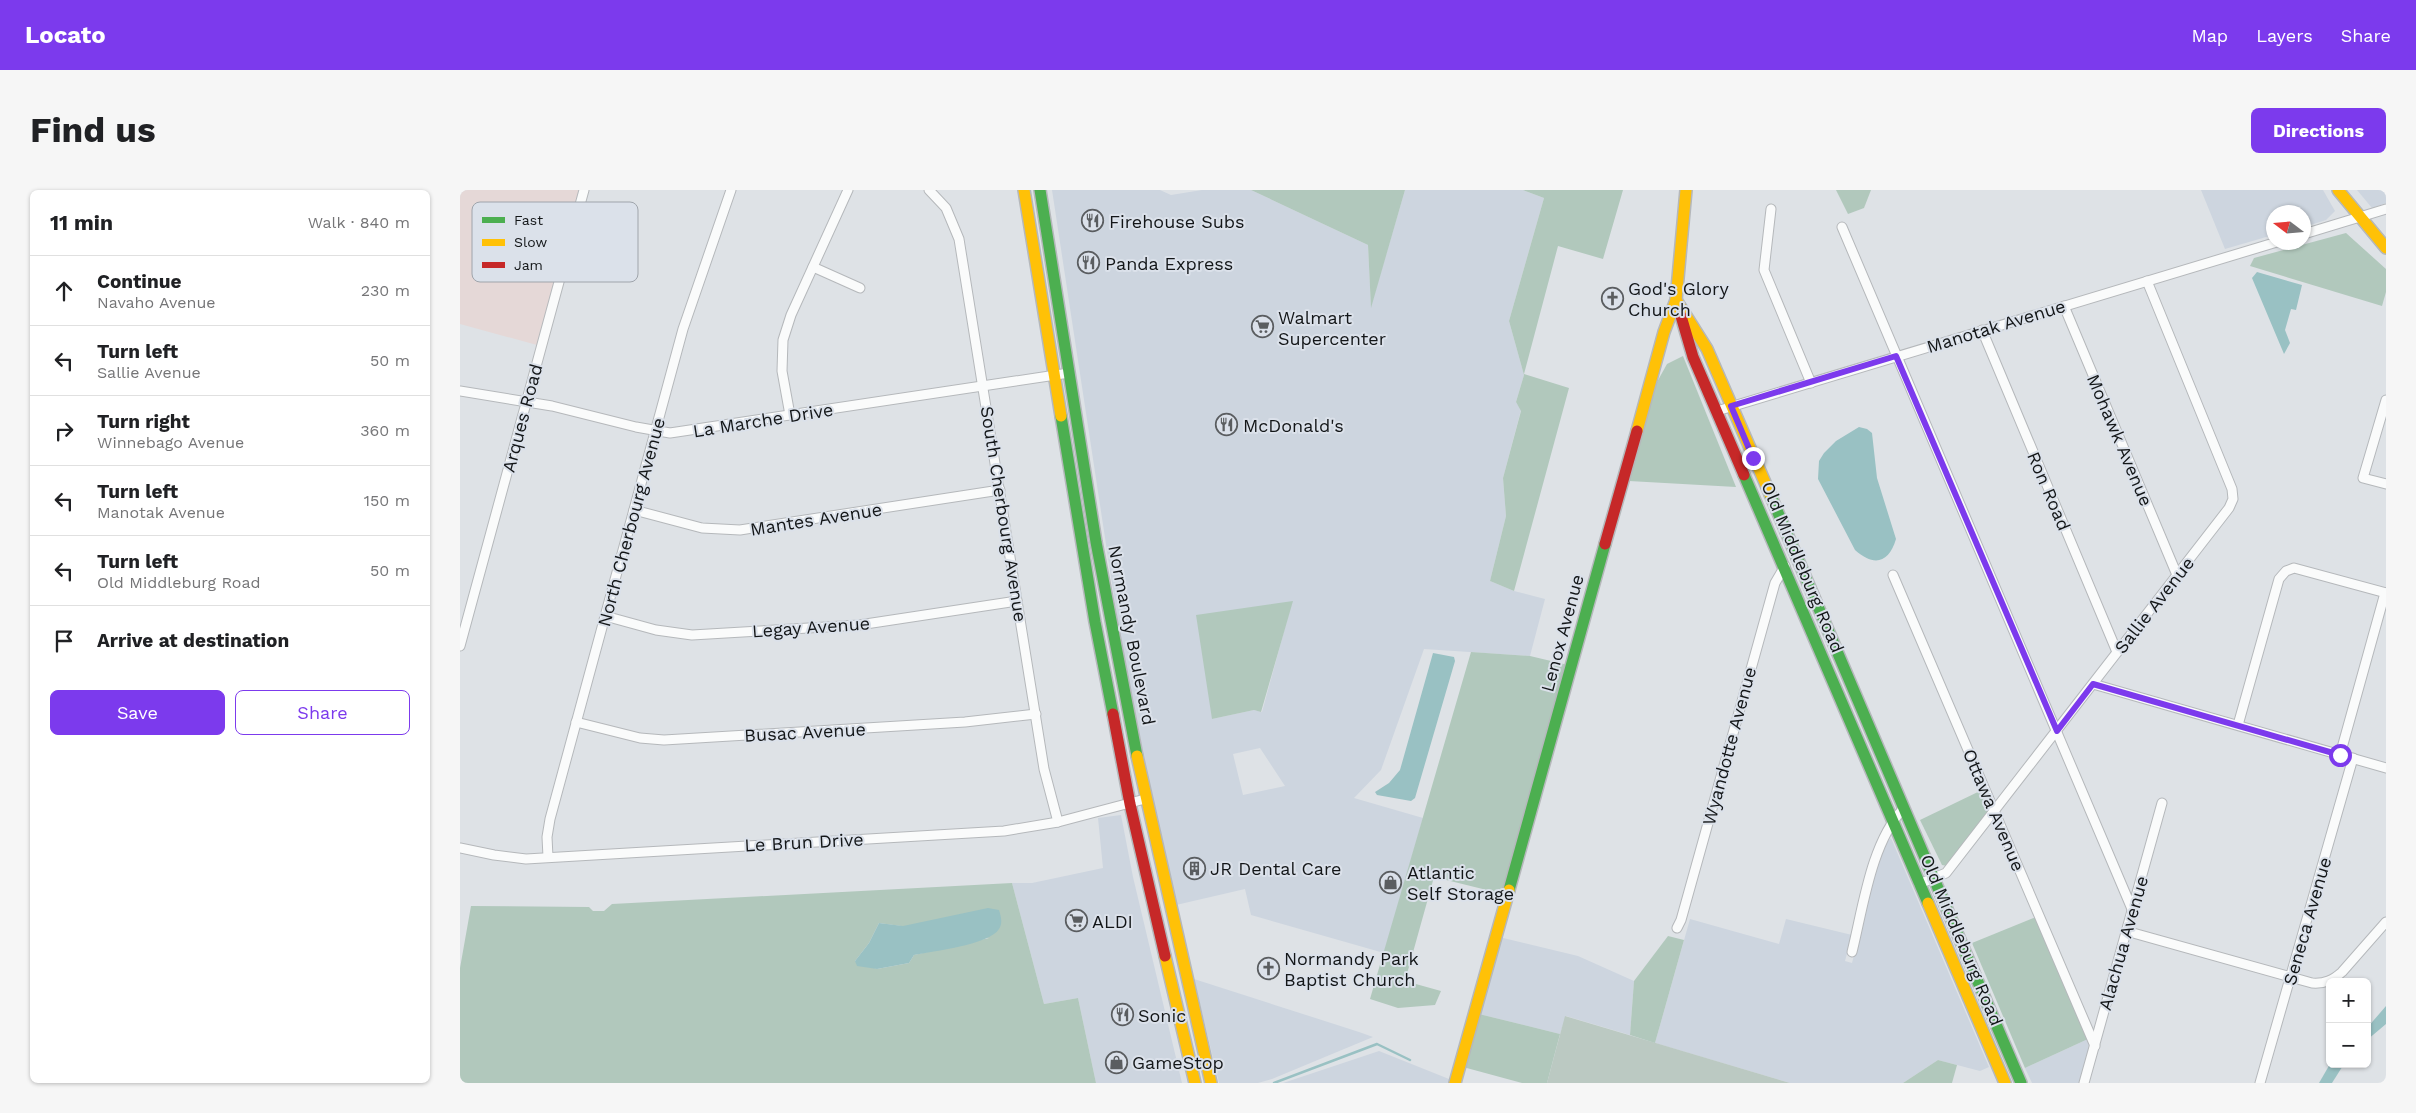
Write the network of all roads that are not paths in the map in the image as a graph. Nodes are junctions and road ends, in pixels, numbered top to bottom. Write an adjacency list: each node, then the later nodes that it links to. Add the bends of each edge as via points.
1 (731, 190): 33 (street, North Cherbourg Avenue, via 692,301)
2 (848, 190): 15 (street)
3 (929, 190): 26 (street, South Cherbourg Avenue, via 946,208 959,239)
4 (1024, 190): 24 (main road, Normandy Boulevard)
5 (1040, 190): 23 (main road, Normandy Boulevard)
6 (1686, 190): 19 (main road, Lenox Avenue)
7 (2338, 190): 10 (main road)
8 (1771, 210): 25 (street, via 1764,270)
9 (2386, 210): 10 (street)
10 (2359, 218): 12 (street); 14 (main road)
11 (1842, 227): 22 (street)
12 (2311, 232)
13 (2266, 245): 16 (street, Manotak Avenue)
14 (2386, 248)
15 (813, 267): 18 (street); 32 (street, via 783,340 782,371)
16 (2147, 281): 20 (street, Manotak Avenue); 40 (street, Sallie Avenue, via 2232,489 2233,499 2229,508)
17 (559, 282): 29 (street, Arques Road)
18 (860, 288)
19 (1676, 300): 30 (main road, Old Middleburg Road, via 1706,349); 31 (main road, Old Middleburg Road, via 1693,357); 78 (main road, Lenox Avenue, via 1664,331)
20 (2064, 306): 21 (street, Manotak Avenue); 40 (street, Mohawk Avenue)
21 (1982, 330): 22 (street, Manotak Avenue); 45 (street, Ron Road)
22 (1896, 356): 25 (street, Manotak Avenue); 52 (street)
23 (1069, 373): 24 (street, La Marche Drive); 56 (main road, Normandy Boulevard, via 1096,542)
24 (1053, 374): 26 (street, La Marche Drive); 58 (main road, Normandy Boulevard, via 1094,619)
25 (1811, 383): 30 (street, Manotak Avenue)
26 (983, 385): 32 (street, La Marche Drive); 35 (street, South Cherbourg Avenue)
27 (460, 391): 29 (street, La Marche Drive)
28 (2386, 400): 34 (street, via 2363,478)
29 (526, 402): 33 (street, La Marche Drive, via 573,410); 44 (street, Arques Road)
30 (1731, 406): 31 (street, Manotak Avenue); 37 (main road, Old Middleburg Road)
31 (1717, 412): 38 (main road, Old Middleburg Road)
32 (790, 416): 33 (street, La Marche Drive, via 684,432)
33 (655, 431): 36 (street, North Cherbourg Avenue)
34 (2386, 484)
35 (1000, 490): 36 (street, Mantes Avenue, via 740,530 702,528); 42 (street, South Cherbourg Avenue)
36 (634, 510): 43 (street, North Cherbourg Avenue)
37 (1794, 552): 38 (main road); 46 (main road, Old Middleburg Road)
38 (1785, 566): 47 (main road, Old Middleburg Road); 69 (street, Wyandotte Avenue, via 1772,591 1682,920)
39 (1893, 575): 60 (street, Ottawa Avenue)
40 (2177, 575): 45 (street, Sallie Avenue)
41 (2386, 593): 51 (street, via 2294,568 2286,571 2279,579); 53 (street)
42 (1017, 601): 43 (street, Legay Avenue, via 859,626 692,635 656,630); 49 (street, South Cherbourg Avenue)
43 (605, 616): 50 (street, North Cherbourg Avenue)
44 (460, 646)
45 (2117, 652): 48 (street, Sallie Avenue)
46 (1845, 670): 47 (main road); 59 (main road, Old Middleburg Road)
47 (1831, 676): 61 (main road, Old Middleburg Road)
48 (2093, 684): 51 (street); 52 (street, Sallie Avenue)
49 (1036, 714): 50 (street, Busac Avenue, via 965,722 664,740 640,738); 62 (street, South Cherbourg Avenue, via 1044,769)
50 (576, 722): 64 (street, North Cherbourg Avenue, via 550,819)
51 (2238, 725): 53 (street)
52 (2057, 731): 60 (street, Sallie Avenue); 67 (street)
53 (2340, 755): 54 (street)
54 (2353, 758): 55 (street); 72 (street, Seneca Avenue)
55 (2386, 768)
56 (1145, 799): 58 (street, Le Brun Drive); 77 (main road, Normandy Boulevard)
57 (2162, 803): 67 (street, Alachua Avenue)
58 (1130, 804): 62 (street, Le Brun Drive); 76 (main road, Normandy Boulevard)
59 (1903, 810): 61 (street); 65 (main road, Old Middleburg Road)
60 (1995, 811): 65 (street, Sallie Avenue, via 1946,873); 75 (street, Ottawa Avenue)
61 (1892, 821): 66 (main road, Old Middleburg Road); 71 (street, via 1880,843)
62 (1058, 822): 64 (street, Le Brun Drive, via 1004,830)
63 (460, 848): 64 (street, Le Brun Drive, via 511,858)
64 (548, 858)
65 (1933, 879): 66 (street, Sallie Avenue); 73 (main road, Old Middleburg Road)
66 (1919, 884): 74 (main road, Old Middleburg Road)
67 (2132, 909): 70 (street, Alachua Avenue)
68 (2386, 922): 72 (street, via 2336,978 2317,983)
69 (1677, 928)
70 (2126, 931): 72 (street); 75 (street, Alachua Avenue)
71 (1852, 952)
72 (2292, 976): 82 (street, Seneca Avenue)
73 (1999, 1031): 74 (main road); 80 (main road, Old Middleburg Road)
74 (1985, 1038): 79 (main road, Old Middleburg Road)
75 (2094, 1046): 81 (street, Alachua Avenue)
76 (1195, 1083)
77 (1211, 1083)
78 (1455, 1083)
79 (2004, 1083)
80 (2021, 1083)
81 (2084, 1083)
82 (2260, 1083)

